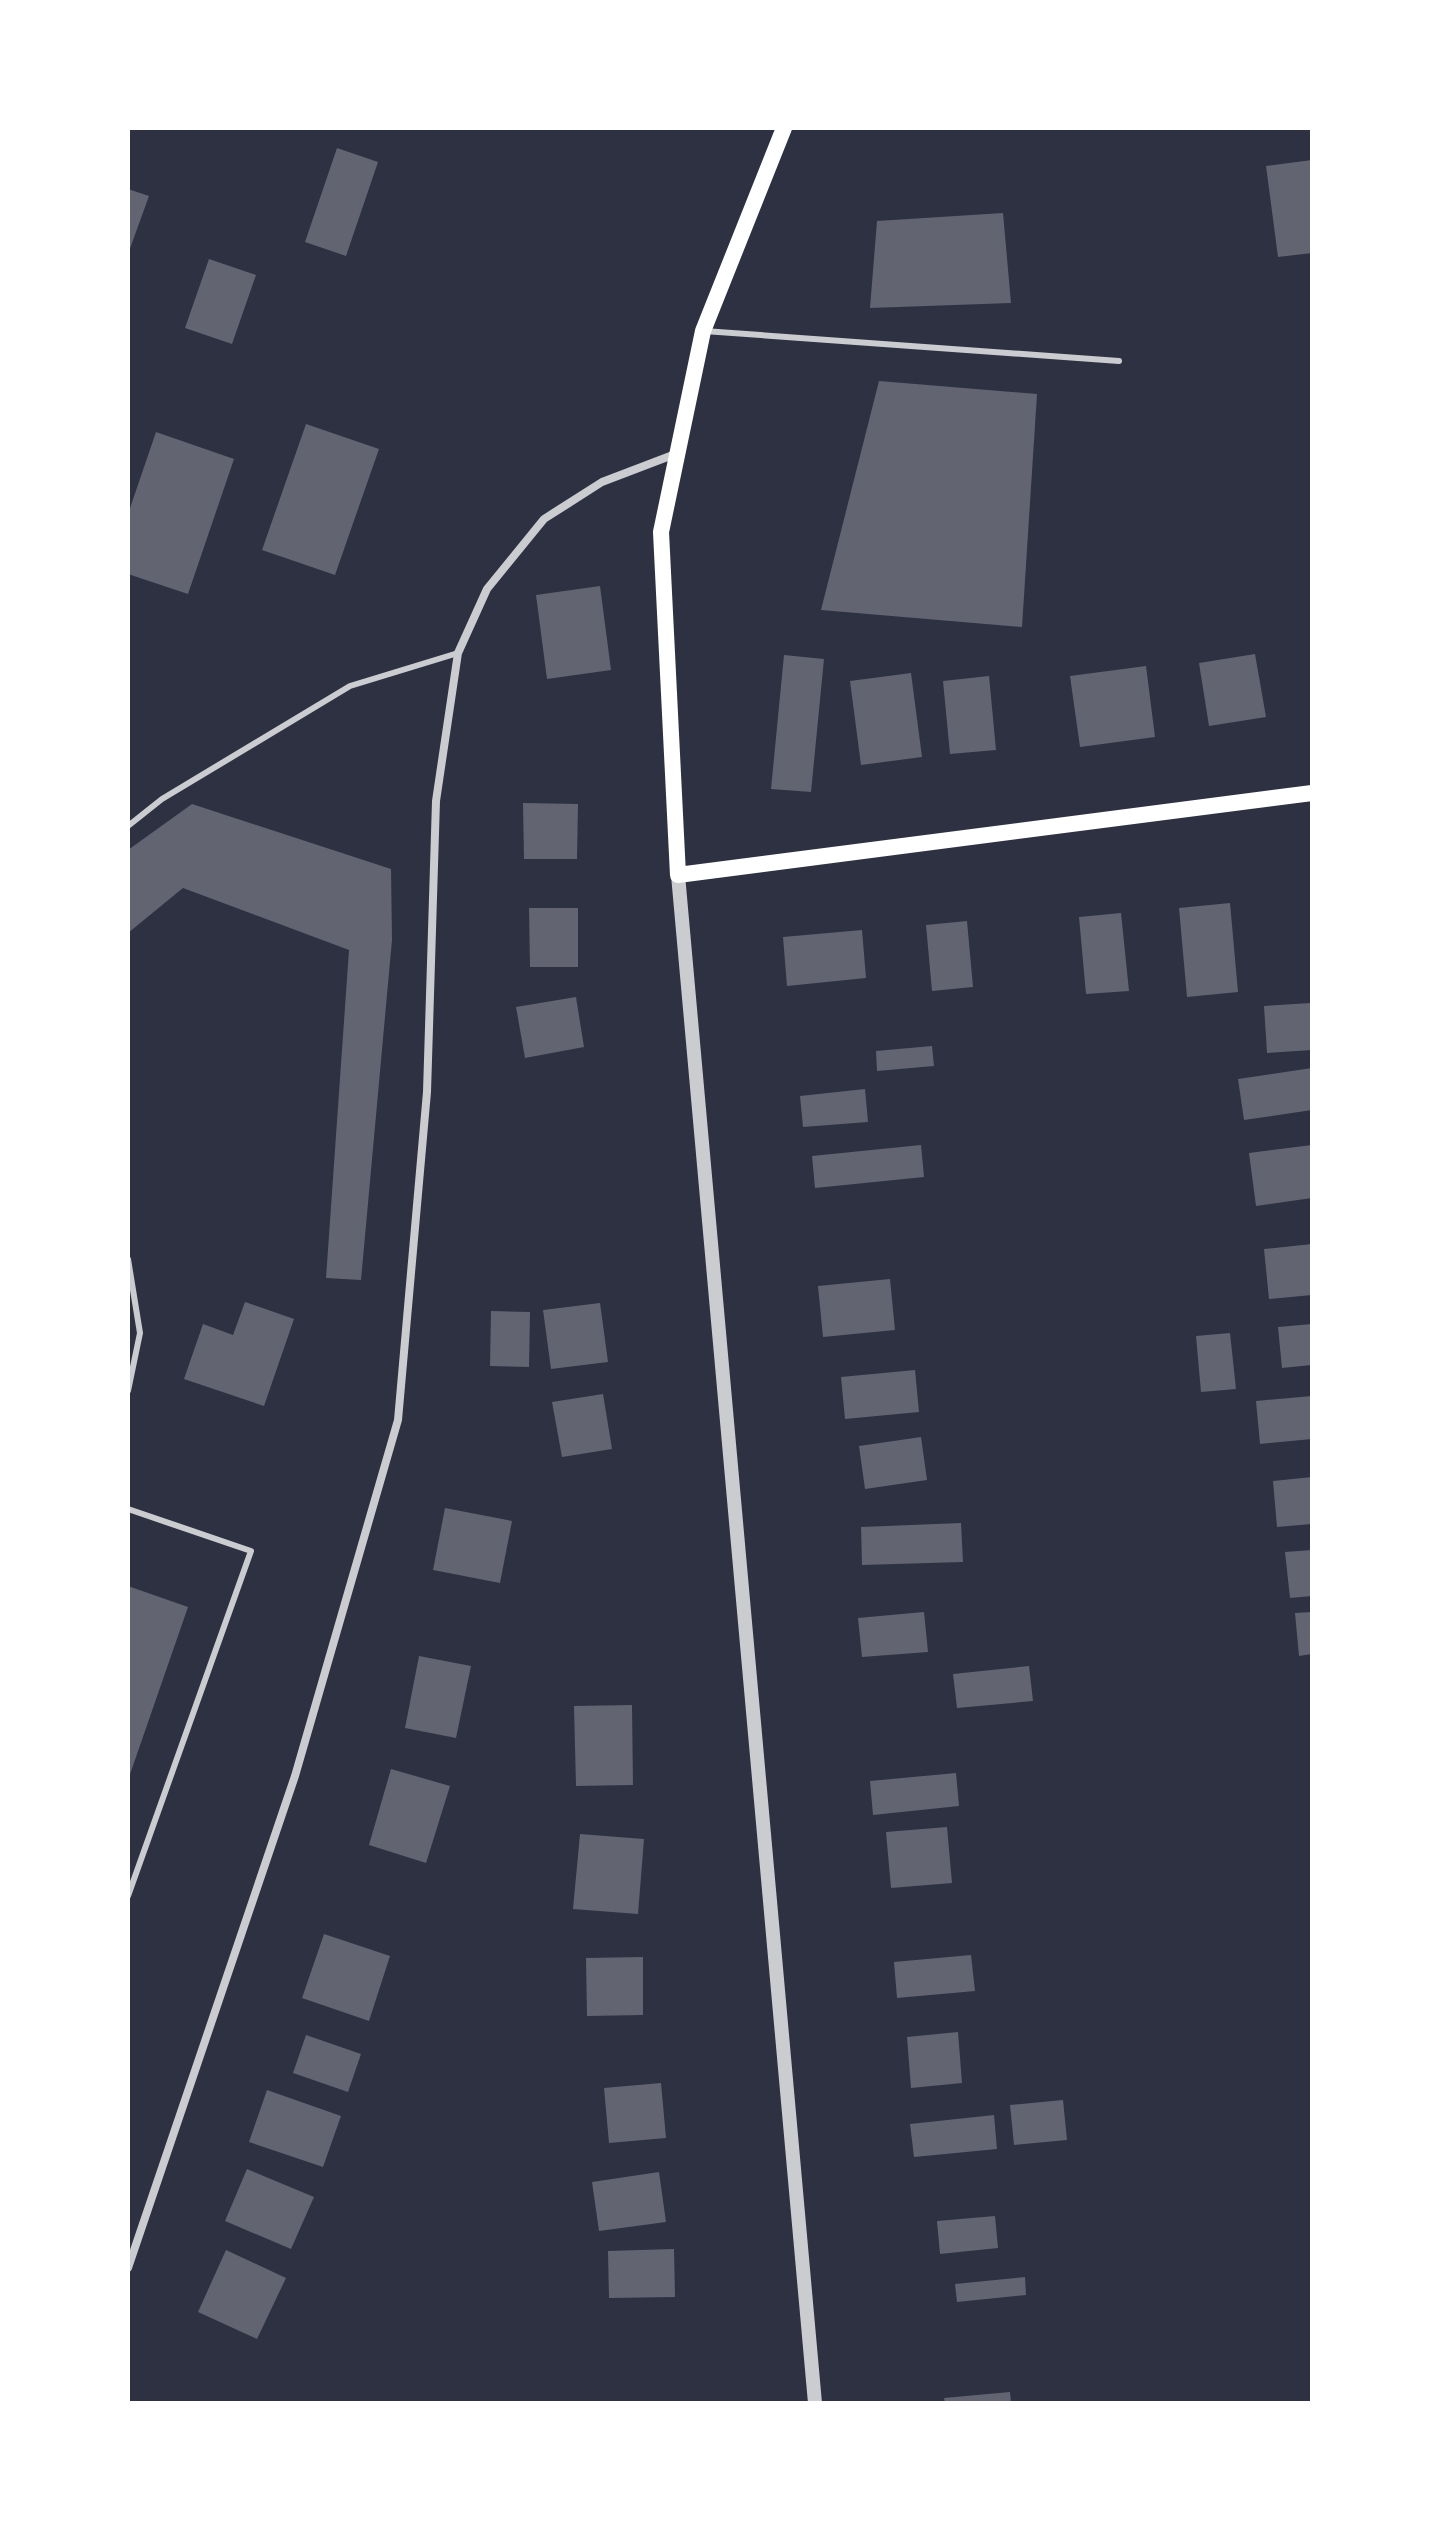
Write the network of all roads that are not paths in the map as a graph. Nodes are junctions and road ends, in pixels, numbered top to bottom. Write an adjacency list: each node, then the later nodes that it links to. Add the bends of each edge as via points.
1 (784, 128): 2 (main road)
2 (703, 331): 3 (lane); 4 (main road)
3 (1119, 361)
4 (678, 453): 5 (street, via 602,482 544,519 487,589); 8 (main road, via 661,532)
5 (458, 653): 7 (lane, via 350,686 162,799); 13 (street, via 436,801 427,1092 398,1420 295,1776)
6 (1312, 793): 8 (main road)
7 (128, 826)
8 (678, 875): 14 (street)
9 (128, 1259): 10 (lane, via 140,1333)
10 (128, 1391)
11 (128, 1509): 12 (lane, via 251,1551)
12 (128, 1896)
13 (128, 2268)
14 (815, 2403)

